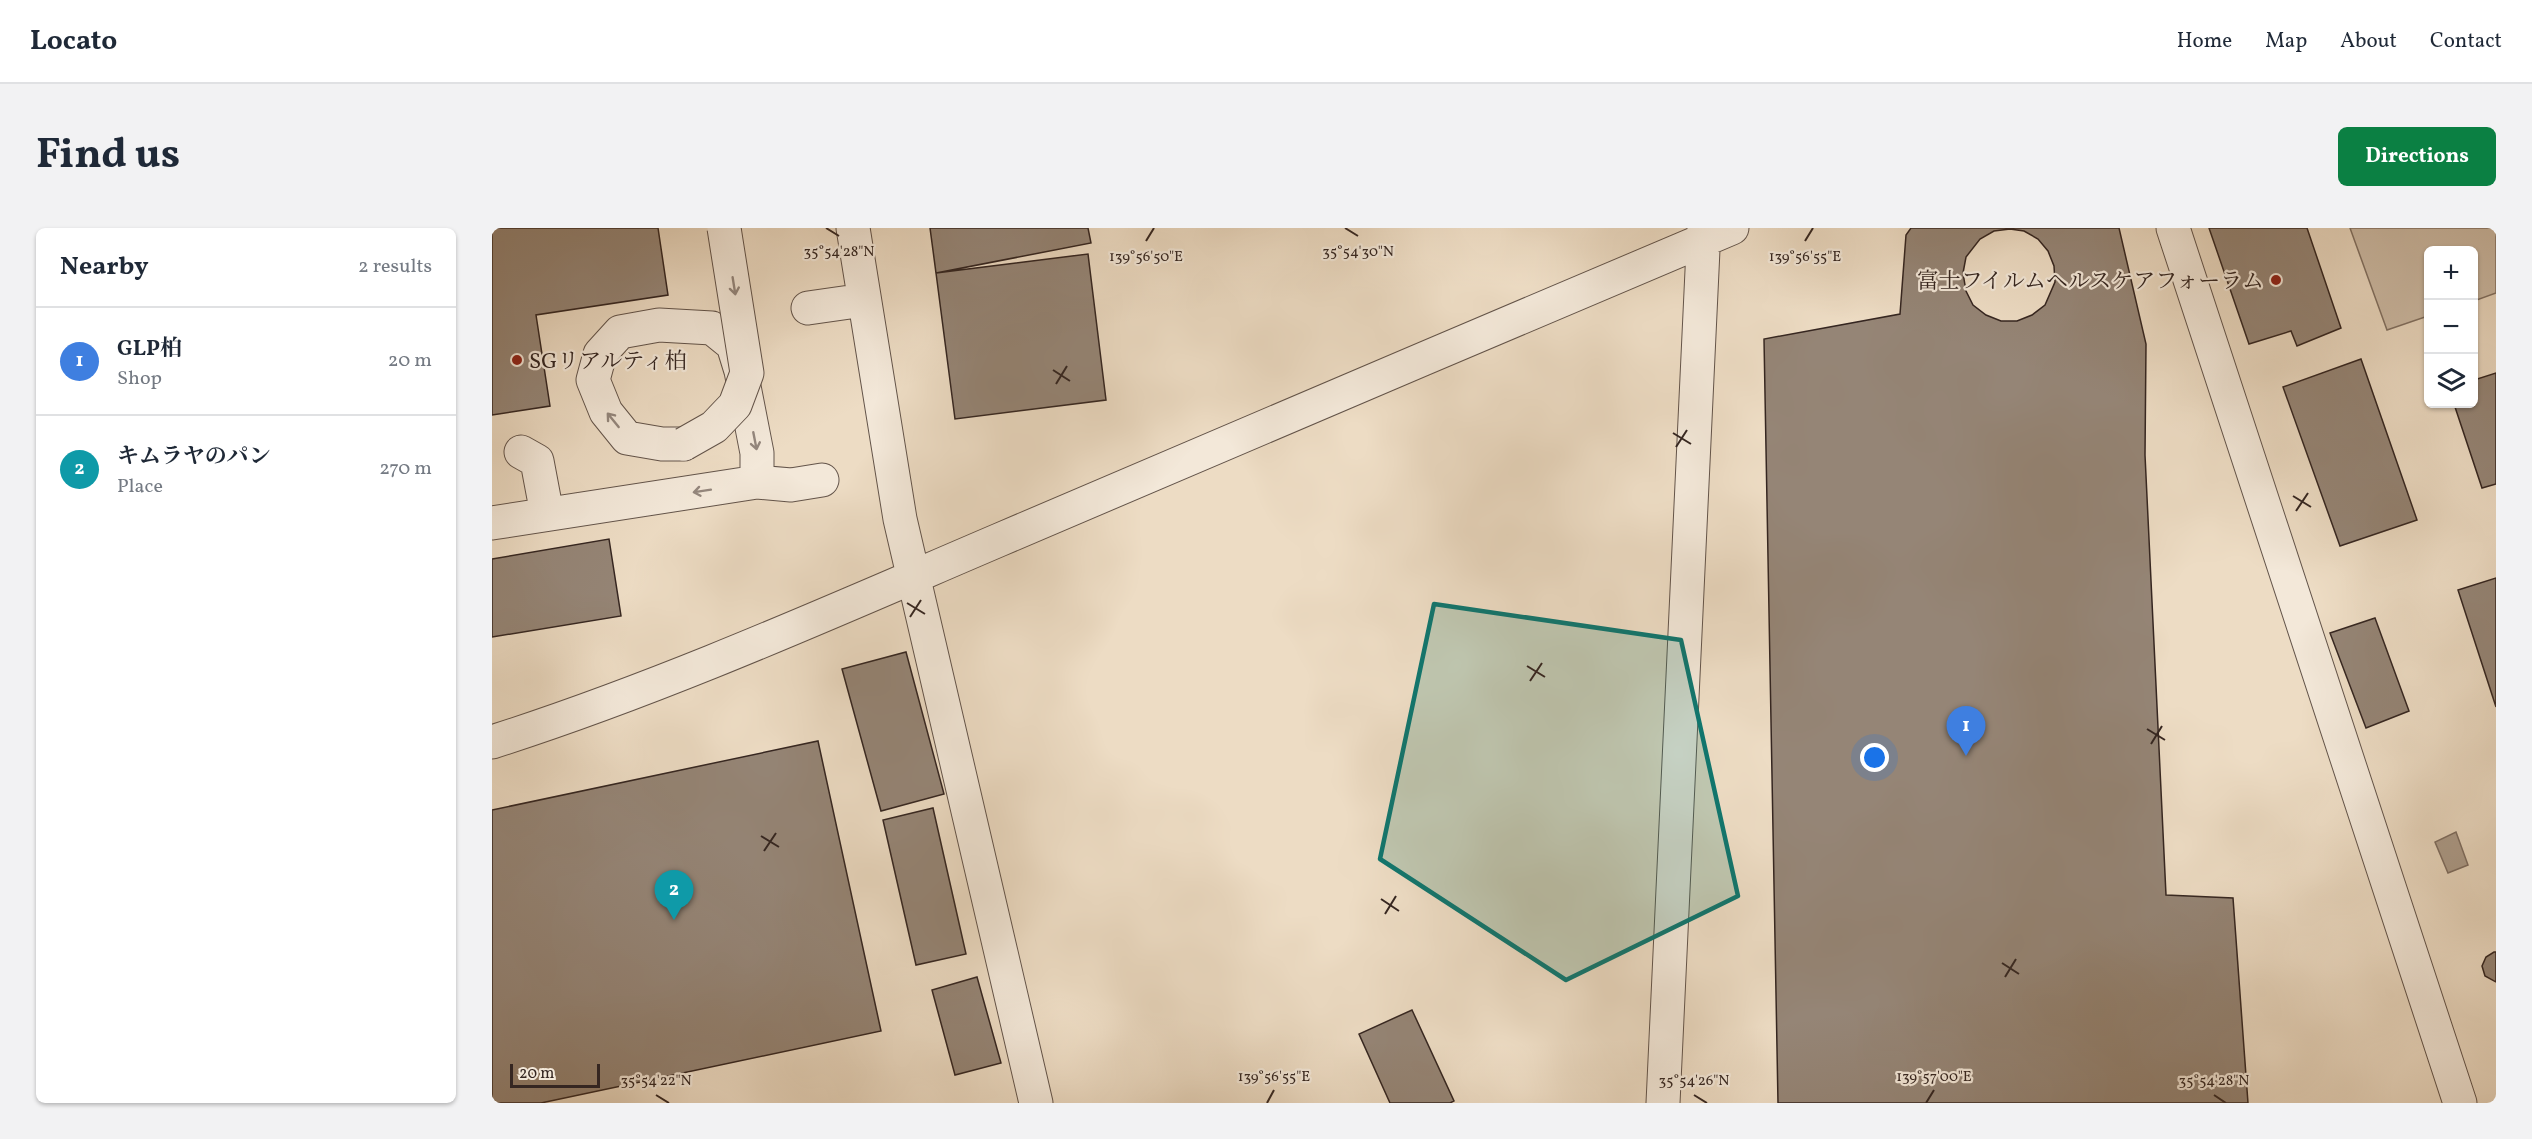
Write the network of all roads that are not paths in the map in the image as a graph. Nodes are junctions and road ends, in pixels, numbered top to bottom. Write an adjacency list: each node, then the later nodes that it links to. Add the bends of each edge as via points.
1 (724, 228): 9 (street, one-way to 9, bridge, via 747,373 735,405 714,427 684,444 627,438 606,412 593,380 600,354 620,332 659,325 712,328 733,345 741,371 757,453)
2 (853, 228): 5 (street)
3 (2173, 228): 16 (street)
4 (1713, 232): 12 (street); 15 (street)
5 (864, 300): 6 (street); 12 (street)
6 (808, 308)
7 (521, 452): 10 (street, via 537,461)
8 (822, 480): 9 (street, via 790,485)
9 (757, 482): 10 (street, one-way to 10)
10 (547, 514): 11 (street)
11 (492, 523)
12 (912, 577): 13 (street, via 657,683); 14 (street)
13 (492, 742)
14 (1036, 1103)
15 (1663, 1103)
16 (2460, 1103)

